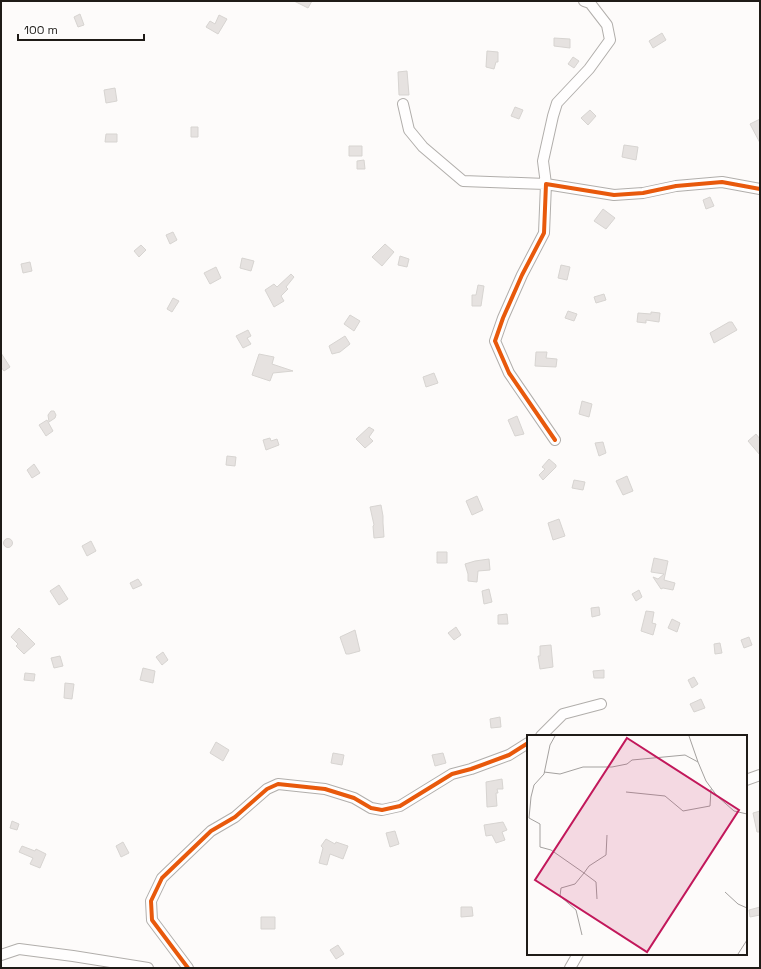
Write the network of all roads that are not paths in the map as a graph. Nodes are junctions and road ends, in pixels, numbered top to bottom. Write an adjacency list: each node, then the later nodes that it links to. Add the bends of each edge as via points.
1 (584, 1): 3 (street, via 590,3 607,25 610,40 589,69 557,104 543,161)
2 (403, 104): 3 (street, via 409,130 423,147 463,181)
3 (546, 184): 4 (street, via 614,195 722,182); 5 (street, via 544,233 502,318 495,341 509,373)
4 (760, 189)
5 (555, 440)
6 (601, 704): 7 (street, via 563,714)
7 (542, 735)
8 (527, 744): 14 (street, via 509,754 452,774 400,806 382,810 370,808 354,798 325,789 278,784 267,789 236,817 211,831 162,878 151,900 152,920)
9 (760, 775): 10 (street)
10 (747, 780)
11 (1, 955): 13 (street, via 19,949)
12 (577, 955): 15 (street)
13 (148, 968)
14 (188, 968)
15 (570, 968)

